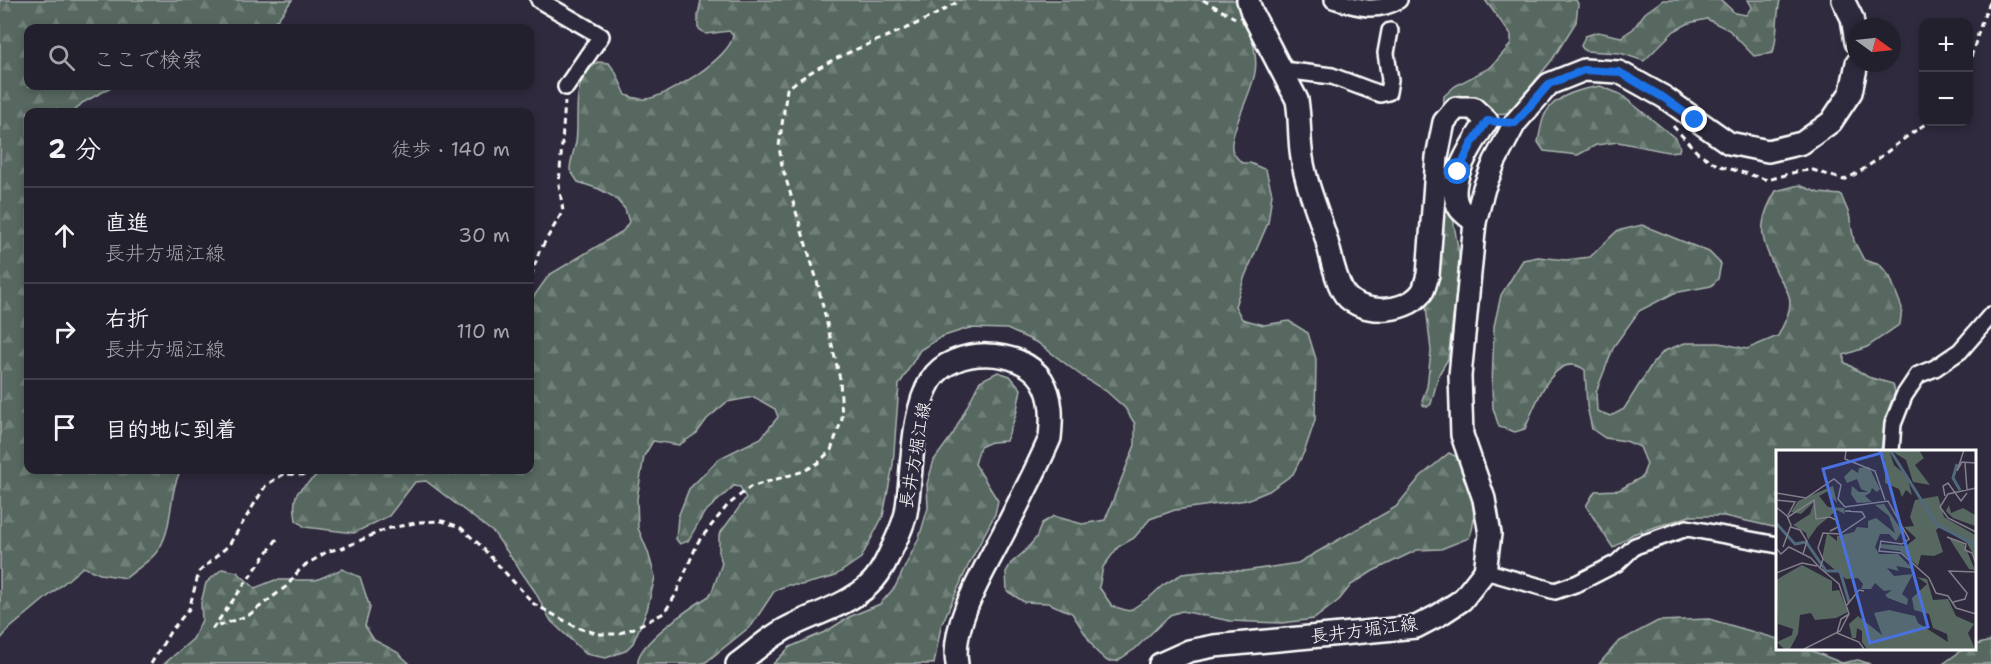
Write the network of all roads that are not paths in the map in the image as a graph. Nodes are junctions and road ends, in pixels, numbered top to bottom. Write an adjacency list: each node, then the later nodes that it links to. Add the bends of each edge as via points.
1 (539, 0): 10 (street, via 601,36)
2 (1248, 0): 8 (main road)
3 (1333, 0): 4 (street, via 1361,9 1388,7)
4 (1399, 0)
5 (1844, 0): 6 (main road)
6 (1852, 18)
7 (1389, 32): 8 (street, via 1388,92 1380,94 1332,76)
8 (1283, 70): 11 (main road, via 1300,114 1300,149 1307,185 1342,291 1352,303 1366,309 1394,309 1422,293 1428,275 1437,158 1444,122 1456,108 1473,108)
9 (1855, 72): 12 (main road, via 1851,93 1831,122 1802,143 1768,151 1729,143 1619,72 1584,70 1549,84)
10 (566, 87)
11 (1487, 121): 12 (main road); 13 (main road, via 1458,172 1459,208)
12 (1515, 123): 13 (main road, via 1484,188)
13 (1475, 222): 17 (main road, via 1460,376 1462,435 1484,499 1490,534)
14 (1991, 315): 15 (street, via 1960,351 1918,375 1893,424)
15 (1891, 450)
16 (1776, 545): 17 (street, via 1687,528 1635,546 1617,564 1555,591)
17 (1485, 571): 20 (main road, 長井方堀江線, via 1462,600 1416,627 1214,646 1189,651)
18 (737, 664): 19 (main road, 長井方堀江線, via 786,628 869,585 883,567 905,515 915,435 932,379 948,363 973,354 993,355 1031,368 1042,380 1053,416 1050,438 959,629)
19 (957, 664)
20 (1160, 664)

